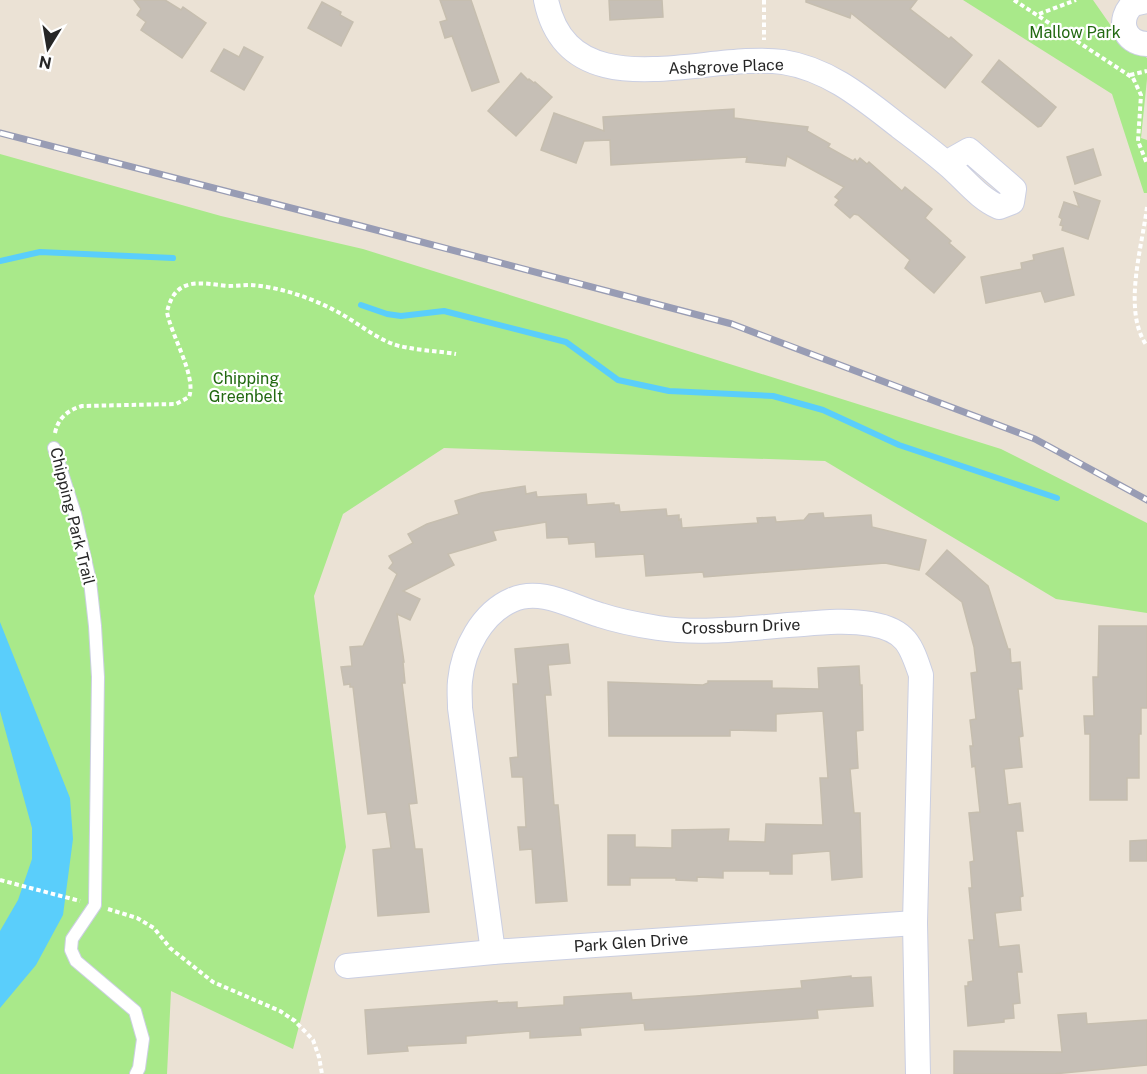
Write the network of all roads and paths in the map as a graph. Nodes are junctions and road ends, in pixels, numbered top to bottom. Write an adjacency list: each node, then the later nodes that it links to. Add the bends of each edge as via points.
1 (546, 0): 11 (street, Ashgrove Place, via 556,32 588,60 616,69 766,62 807,68 837,81 867,101)
2 (764, 0): 7 (path)
3 (1014, 0): 6 (path)
4 (1076, 0): 6 (path)
5 (1131, 3): 8 (street, via 1124,15 1124,30 1137,43)
6 (1038, 14): 10 (path)
7 (764, 41)
8 (1147, 44)
9 (1147, 71): 10 (path)
10 (1130, 75): 12 (path, via 1141,92 1138,141)
11 (946, 163)
12 (1147, 164)
13 (1147, 207): 14 (path, via 1135,312 1137,327)
14 (1147, 346)
15 (456, 354): 16 (path, Chipping Park Trail, via 394,345 334,310 294,294 251,285 198,281 175,294 167,312 189,379 189,397 176,404 73,409 56,427)
16 (54, 448): 18 (lane, Chipping Park Trail, via 85,557 94,615 98,677)
17 (0, 880): 18 (path)
18 (90, 904): 22 (lane, via 72,939 71,950 76,961 135,1011 143,1039); 23 (path, via 137,918 154,928 170,948 213,982 296,1021 313,1040)
19 (915, 923): 20 (street, Park Glen Drive); 20 (street, Crossburn Drive, via 922,688 918,666 904,637 873,624 851,622 714,630 657,628 541,596 525,596 498,609 477,630 460,680 460,708); 24 (street, Crossburn Drive)
20 (493, 952): 21 (street, Park Glen Drive)
21 (347, 966)
22 (136, 1074)
23 (322, 1074)
24 (918, 1074)

